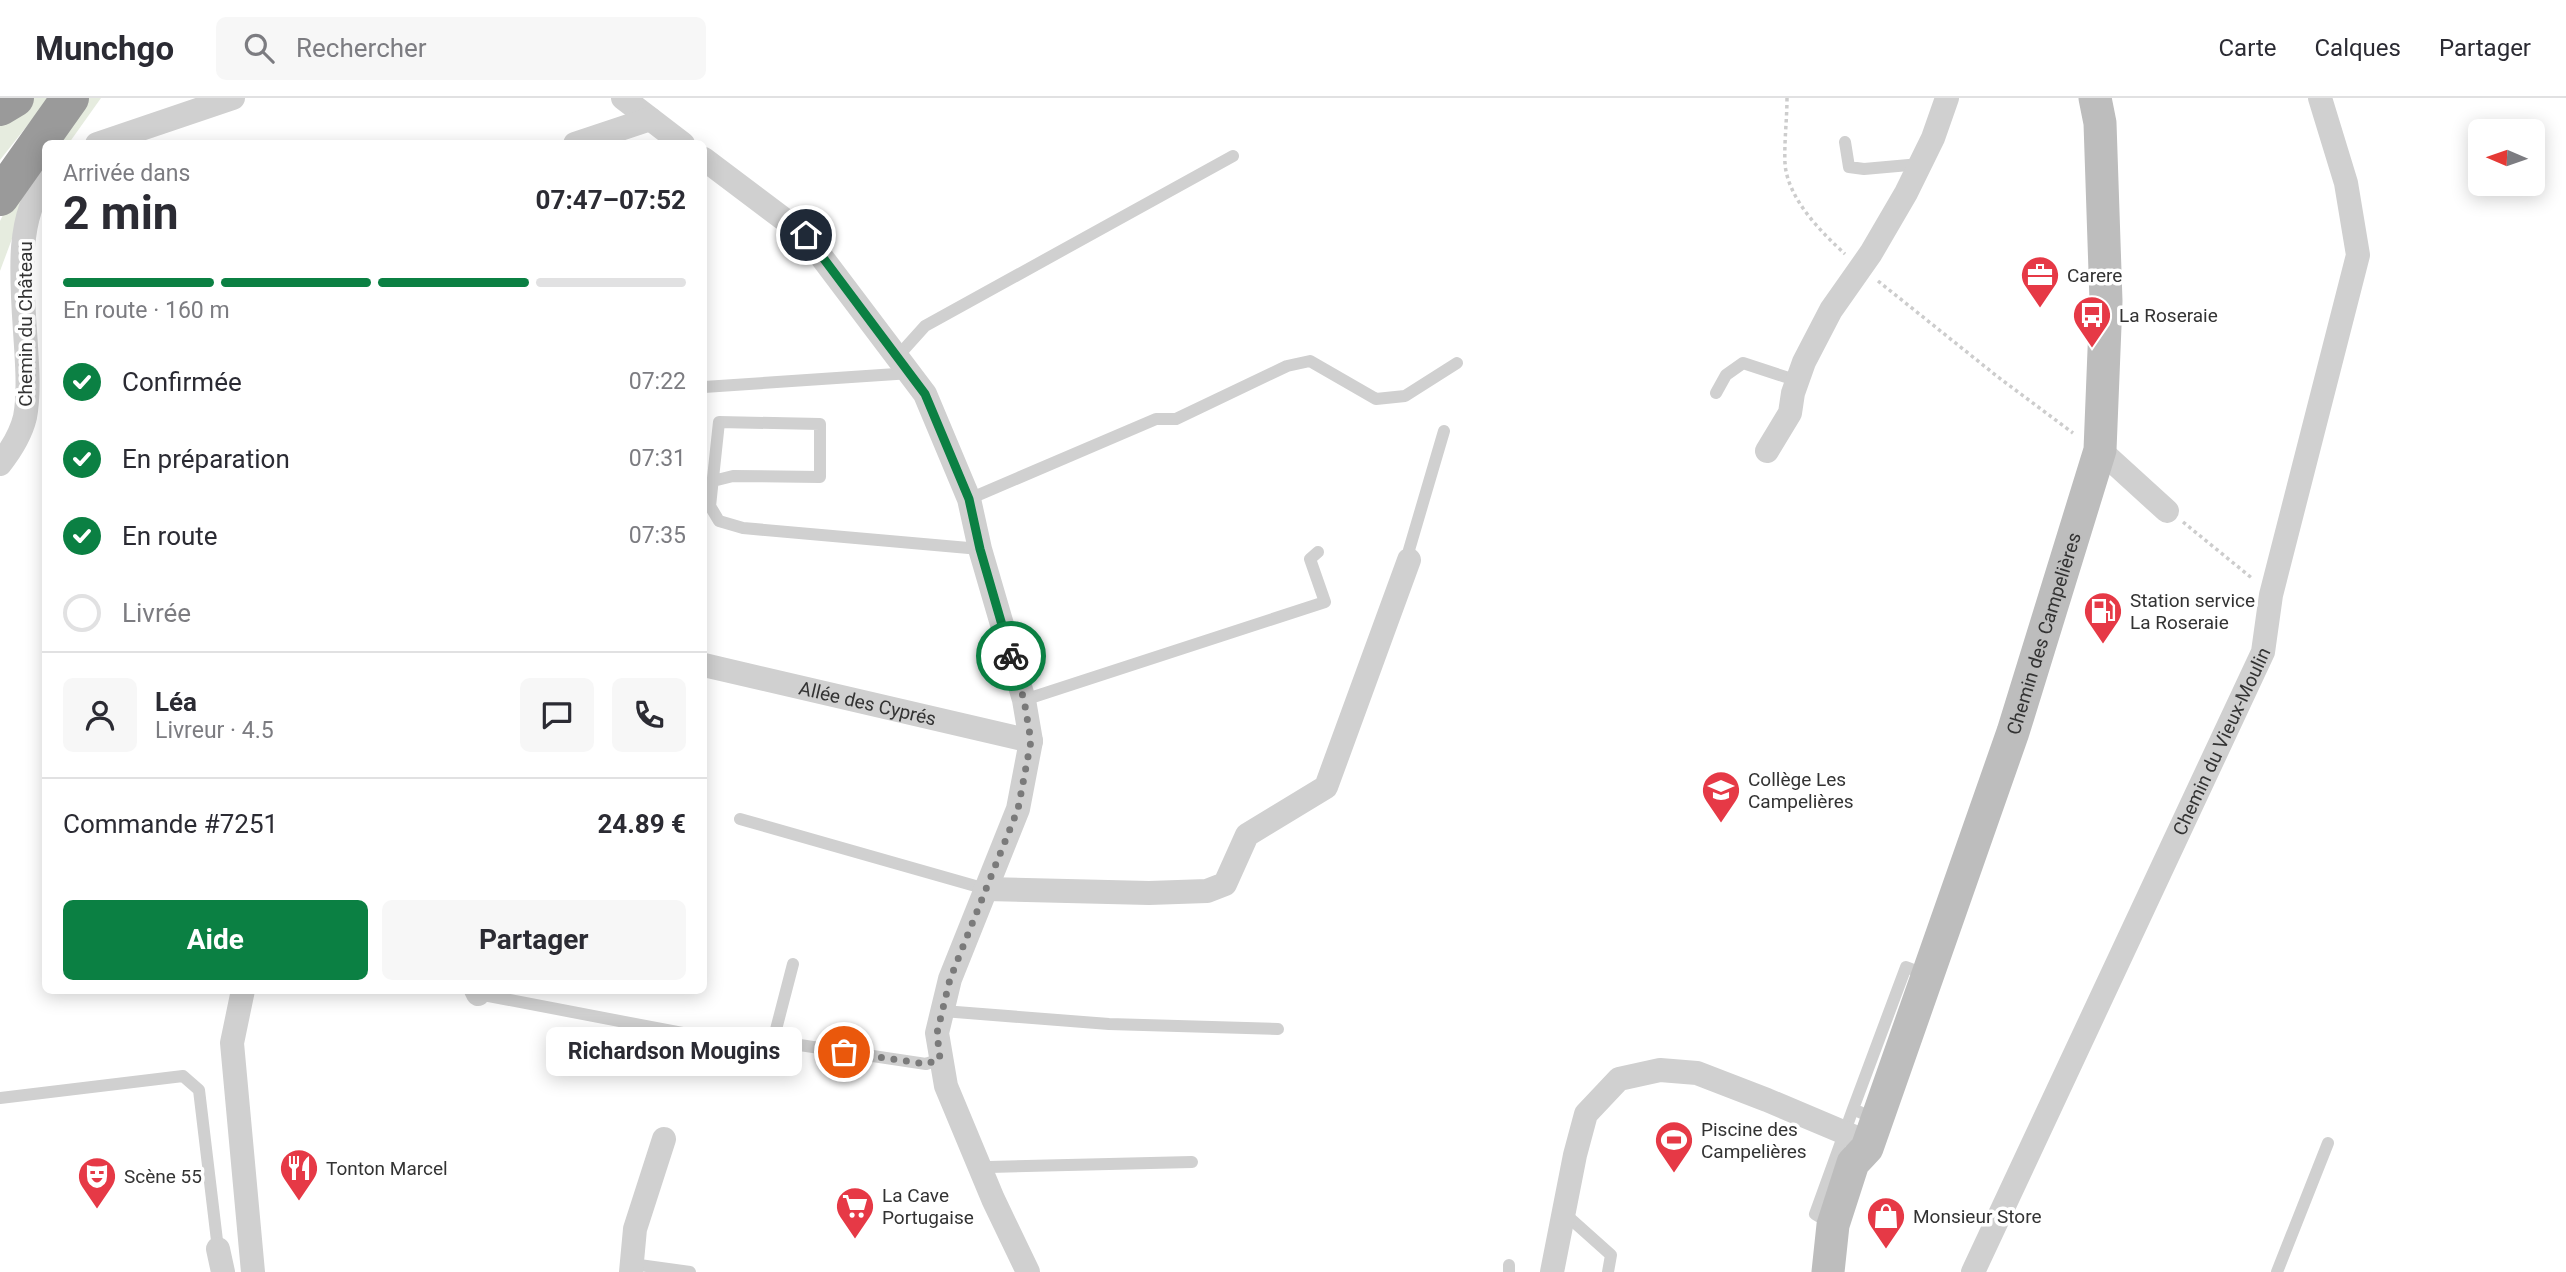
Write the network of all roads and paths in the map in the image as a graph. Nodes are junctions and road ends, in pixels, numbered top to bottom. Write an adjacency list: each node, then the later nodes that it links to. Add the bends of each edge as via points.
1 (15, 98): 9 (highway)
2 (70, 98): 19 (highway)
3 (233, 98): 11 (street)
4 (623, 98): 10 (street)
5 (1787, 98): 20 (path, via 1785,167 1791,186 1814,226)
6 (1947, 98): 17 (street)
7 (2095, 98): 27 (main road, Chemin des Campelières, via 2100,123 2106,301)
8 (2320, 98): 36 (street, Chemin du Vieux-Moulin, via 2346,183 2358,255)
9 (0, 107)
10 (650, 119): 12 (street); 13 (street)
11 (109, 140)
12 (587, 140)
13 (678, 140)
14 (1845, 142): 17 (lane, via 1849,167)
15 (1233, 156): 22 (lane, via 925,326)
16 (707, 161): 22 (street, via 806,235)
17 (1921, 164): 20 (street)
18 (42, 185): 29 (street, Chemin du Château, via 23,245 25,417)
19 (0, 197)
20 (1861, 268): 23 (street, via 1831,310); 27 (path, via 2055,421)
21 (1457, 363): 31 (lane, via 1405,396 1376,400 1310,361 1287,366 1176,419 1156,419)
22 (905, 364): 24 (lane); 31 (street, via 925,394)
23 (1798, 381): 25 (lane, via 1743,363 1726,375); 28 (street, via 1790,413)
24 (707, 387)
25 (1716, 393)
26 (1444, 431): 35 (lane)
27 (2100, 450): 32 (street); 50 (main road, Chemin des Campelières, via 2013,732 1927,975)
28 (1767, 451)
29 (0, 464)
30 (713, 481): 30 (lane, via 719,422 820,424 820,477 733,476); 33 (lane, via 710,506 719,521 743,528)
31 (969, 499): 33 (street)
32 (2167, 511): 36 (path)
33 (980, 549): 38 (street)
34 (1318, 552): 38 (lane, via 1310,559 1325,602)
35 (1409, 560): 41 (street, via 1326,786 1247,835 1225,884 1207,891)
36 (2271, 595): 67 (street, Chemin du Vieux-Moulin, via 2263,652)
37 (707, 666): 39 (street, Allée des Cyprés)
38 (1024, 700): 39 (street)
39 (1031, 741): 41 (street, via 1018,809)
40 (740, 820): 41 (lane)
41 (986, 889): 45 (street, via 950,979)
42 (793, 964): 47 (lane)
43 (242, 994): 59 (street, via 232,1043)
44 (487, 994): 47 (lane, via 692,1035)
45 (943, 1011): 46 (lane, via 1109,1024); 48 (street, via 937,1033)
46 (1278, 1028)
47 (773, 1041): 48 (lane, via 926,1064)
48 (940, 1059): 54 (street, via 946,1086)
49 (0, 1098): 57 (lane, via 183,1076 199,1090)
50 (1862, 1130): 55 (street, via 1697,1073 1660,1070 1619,1079 1586,1114); 56 (main road, Chemin des Campelières); 66 (main road, Chemin des Campelières, via 1870,1169)
51 (664, 1139): 58 (street, via 635,1229)
52 (2328, 1143): 68 (lane)
53 (1192, 1163): 54 (lane, via 989,1167)
54 (982, 1171): 61 (street)
55 (1564, 1212): 62 (street); 63 (lane, via 1611,1255)
56 (1833, 1225): 64 (main road); 65 (main road, Chemin des Campelières)
57 (220, 1260)
58 (632, 1268): 60 (lane)
59 (253, 1272)
60 (690, 1272)
61 (1028, 1272)
62 (1552, 1272)
63 (1608, 1272)
64 (1812, 1272)
65 (1828, 1272)
66 (1844, 1272)
67 (1973, 1272)
68 (2277, 1272)

